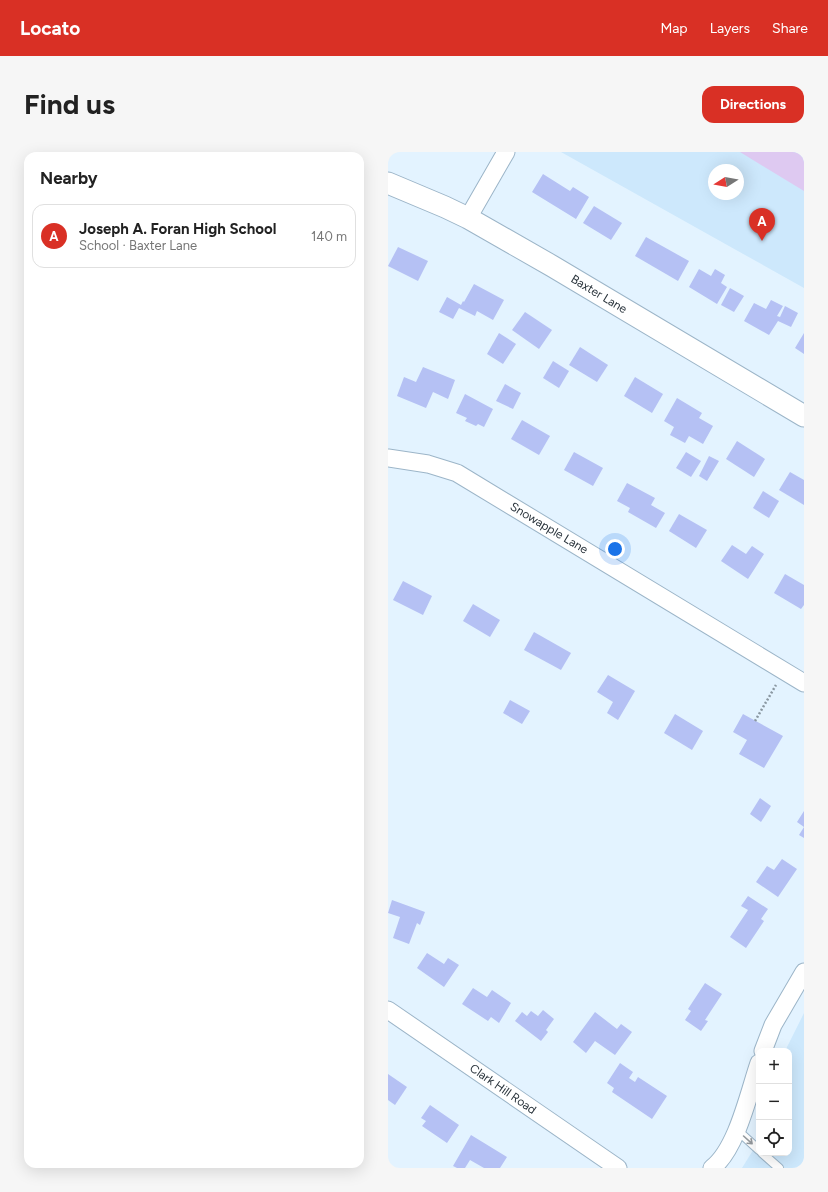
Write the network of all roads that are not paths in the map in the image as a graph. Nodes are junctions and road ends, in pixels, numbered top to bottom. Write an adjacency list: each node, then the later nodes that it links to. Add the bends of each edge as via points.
1 (506, 152): 3 (street)
2 (388, 183): 3 (street, Baxter Lane)
3 (468, 218): 4 (street, Baxter Lane)
4 (804, 416)
5 (388, 458): 6 (street, Snowapple Lane, via 428,464 457,473)
6 (804, 683)
7 (804, 972): 9 (street, via 773,1025)
8 (388, 1010): 14 (street, Clark Hill Road)
9 (764, 1048)
10 (756, 1072): 11 (street)
11 (737, 1130): 12 (lane, one-way to 12); 15 (street, via 727,1151)
12 (756, 1147)
13 (765, 1156): 16 (lane)
14 (618, 1168)
15 (712, 1168)
16 (778, 1168)

